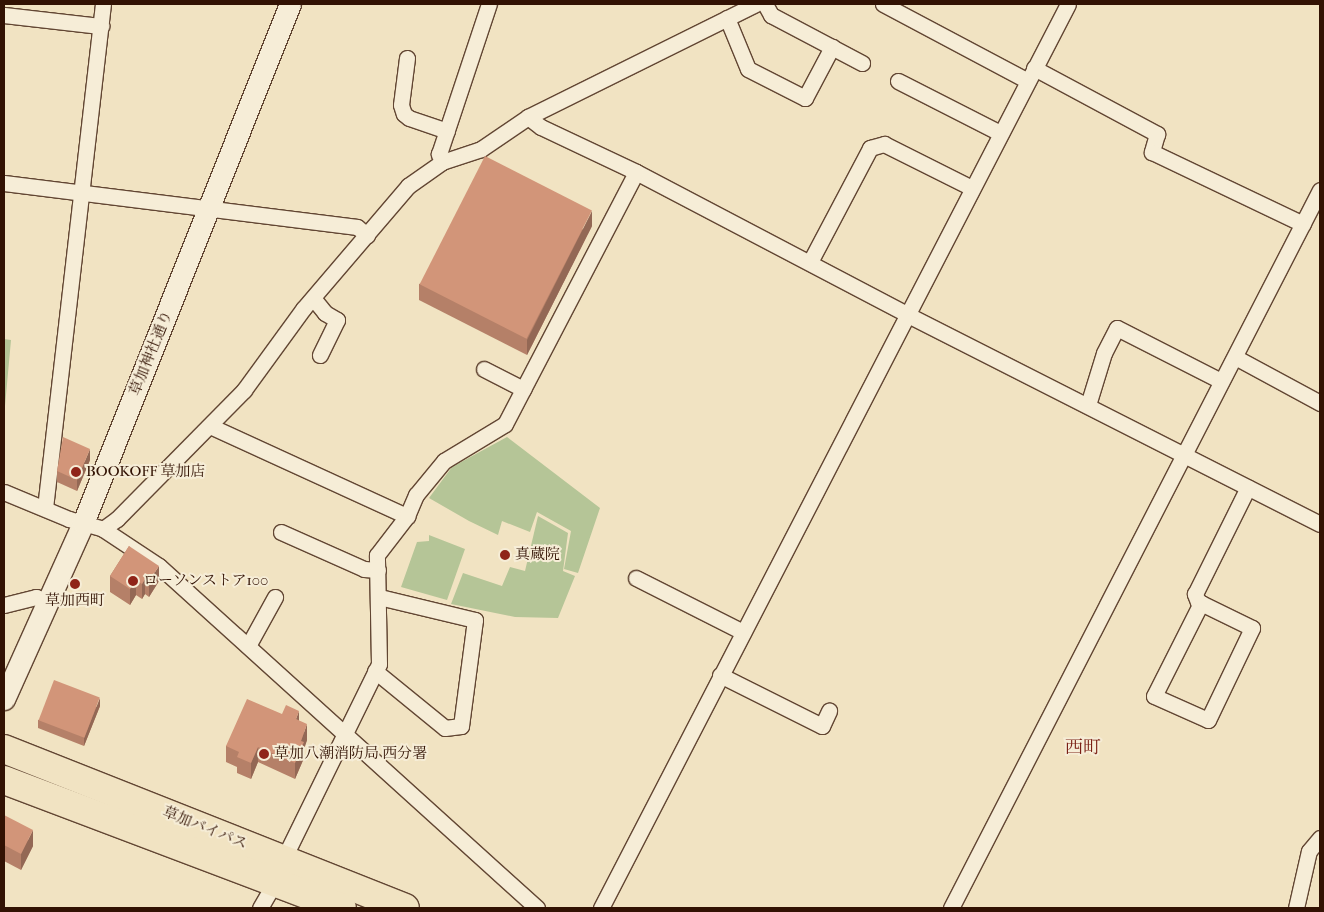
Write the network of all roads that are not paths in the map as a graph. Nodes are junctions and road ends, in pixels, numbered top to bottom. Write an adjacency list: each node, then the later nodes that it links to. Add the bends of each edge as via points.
1 (104, 4): 10 (street)
2 (290, 4): 25 (street, 草加神社通り)
3 (489, 4): 17 (street)
4 (756, 4): 9 (street)
5 (764, 4): 11 (street, via 771,15)
6 (883, 4): 14 (street)
7 (1068, 4): 14 (street)
8 (4, 15): 10 (street)
9 (727, 18): 11 (street, via 748,69 805,98); 16 (street)
10 (101, 26): 24 (street)
11 (832, 47): 13 (street)
12 (407, 58): 17 (street, via 401,106 404,114)
13 (862, 63)
14 (1031, 74): 18 (street); 26 (street, via 1156,134 1152,152)
15 (898, 81): 18 (street)
16 (528, 117): 19 (street, via 481,149); 20 (street, via 542,127)
17 (447, 131): 19 (street, via 439,154)
18 (1000, 133): 22 (street)
19 (442, 162): 27 (street, via 408,186)
20 (636, 172): 28 (street); 35 (street)
21 (4, 182): 24 (street)
22 (972, 188): 28 (street, via 884,144 870,148); 30 (street)
23 (1320, 190): 26 (street)
24 (82, 192): 25 (street); 42 (street)
25 (209, 208): 27 (street, via 357,226); 44 (street, 草加神社通り)
26 (1303, 224): 32 (street)
27 (367, 235): 29 (street)
28 (810, 262): 30 (street)
29 (313, 298): 31 (street, via 325,313 337,320); 38 (street, via 244,390)
30 (908, 315): 37 (street); 55 (street)
31 (320, 355)
32 (1235, 357): 34 (street); 36 (street)
33 (484, 369): 35 (street)
34 (1221, 381): 37 (street, via 1117,328 1104,352); 39 (street)
35 (523, 388): 43 (street, via 505,424 444,461 416,495)
36 (1320, 403)
37 (1088, 405): 39 (street)
38 (210, 426): 43 (street); 46 (street)
39 (1183, 456): 40 (street); 71 (street)
40 (1248, 487): 45 (street); 53 (street, via 1195,594)
41 (4, 492): 42 (street)
42 (45, 508): 44 (street)
43 (407, 516): 48 (street, via 377,555)
44 (83, 523): 46 (street); 52 (street, 草加神社通り)
45 (1320, 524)
46 (103, 529): 56 (street, via 159,566)
47 (281, 532): 48 (street, via 364,569)
48 (378, 570): 50 (street)
49 (636, 578): 55 (street)
50 (379, 596): 57 (street, via 379,664); 57 (street, via 475,620 461,726 445,728)
51 (275, 597): 56 (street)
52 (48, 602): 54 (street, via 36,597); 59 (street, 草加神社通り)
53 (1201, 603): 53 (street, via 1154,696 1208,720 1252,628)
54 (4, 604)
55 (743, 632): 58 (street)
56 (248, 646): 61 (street)
57 (375, 671): 61 (street)
58 (720, 676): 60 (street, via 822,726); 70 (street)
59 (4, 699)
60 (829, 712)
61 (344, 732): 65 (street); 69 (street)
62 (4, 749): 65 (highway, 草加バイパス)
63 (4, 780): 65 (highway, 草加バイパス)
64 (1320, 838): 72 (street, via 1309,851)
65 (279, 871): 66 (street); 67 (highway, 草加バイパス); 68 (highway, 草加バイパス)
66 (260, 908)
67 (342, 908)
68 (405, 908)
69 (537, 908)
70 (601, 908)
71 (951, 908)
72 (1296, 908)

